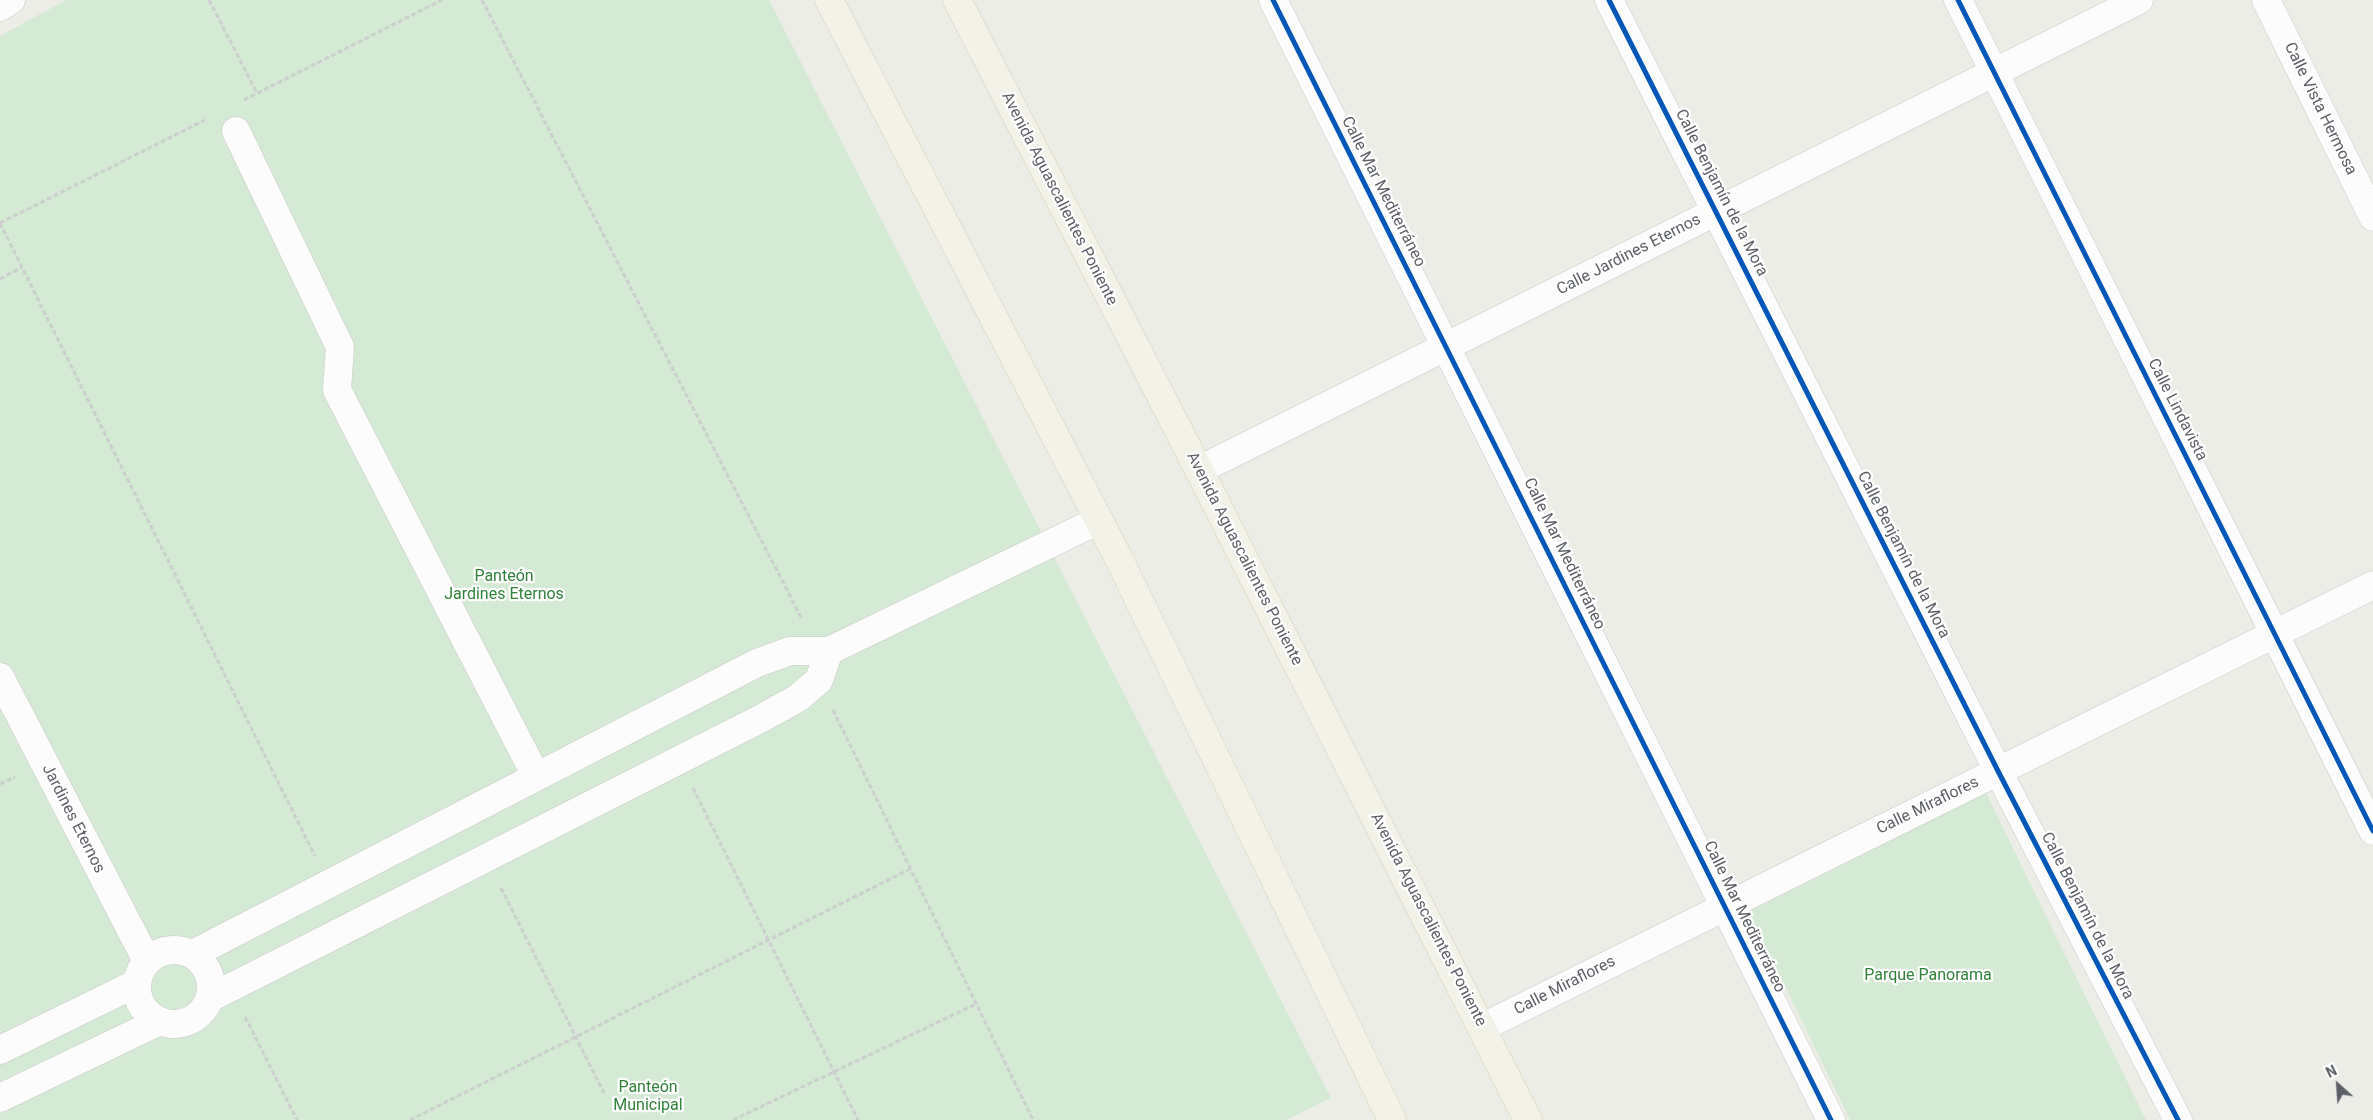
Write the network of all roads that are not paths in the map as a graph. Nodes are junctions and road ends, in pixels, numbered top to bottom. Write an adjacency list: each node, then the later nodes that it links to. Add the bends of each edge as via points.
1 (12, 0): 9 (street)
2 (829, 0): 16 (main road)
3 (957, 0): 15 (main road, Avenida Aguascalientes Poniente)
4 (1273, 0): 14 (street, Calle Mar Mediterráneo)
5 (1609, 0): 12 (street, Calle Benjamín de la Mora)
6 (1958, 0): 10 (street, Calle Lindavista)
7 (2139, 0): 10 (street, Calle Jardines Eternos)
8 (2266, 0): 13 (street, Calle Vista Hermosa)
9 (0, 6)
10 (1994, 72): 12 (street, Calle Jardines Eternos); 18 (street, Calle Lindavista)
11 (236, 131): 22 (street, via 340,347 337,390)
12 (1716, 211): 14 (street, Calle Jardines Eternos); 21 (street, Calle Benjamín de la Mora)
13 (2373, 217)
14 (1446, 346): 15 (street, Calle Jardines Eternos); 24 (street, Calle Mar Mediterráneo)
15 (1199, 470): 29 (main road, Avenida Aguascalientes Poniente)
16 (1100, 520): 19 (street); 32 (main road)
17 (2373, 585): 18 (street, Calle Miraflores)
18 (2274, 634): 21 (street, Calle Miraflores); 23 (street, Calle Lindavista)
19 (829, 651): 22 (street, via 790,652 757,663); 27 (street, via 819,680 798,698)
20 (0, 677): 26 (street, Jardines Eternos)
21 (1998, 771): 24 (street, Calle Miraflores); 35 (street, Calle Benjamín de la Mora)
22 (536, 776): 25 (street)
23 (2373, 831)
24 (1725, 907): 29 (street, Calle Miraflores); 34 (street, Calle Mar Mediterráneo)
25 (193, 954): 26 (street, via 181,950 156,954); 27 (street, via 209,973 211,985)
26 (142, 972): 28 (street, via 137,995 142,1006); 30 (street)
27 (220, 992): 28 (street, via 194,1018 171,1024)
28 (160, 1021): 31 (street)
29 (1483, 1027): 33 (main road, Avenida Aguascalientes Poniente)
30 (0, 1050)
31 (0, 1098)
32 (1392, 1120)
33 (1528, 1120)
34 (1830, 1120)
35 (2178, 1120)

